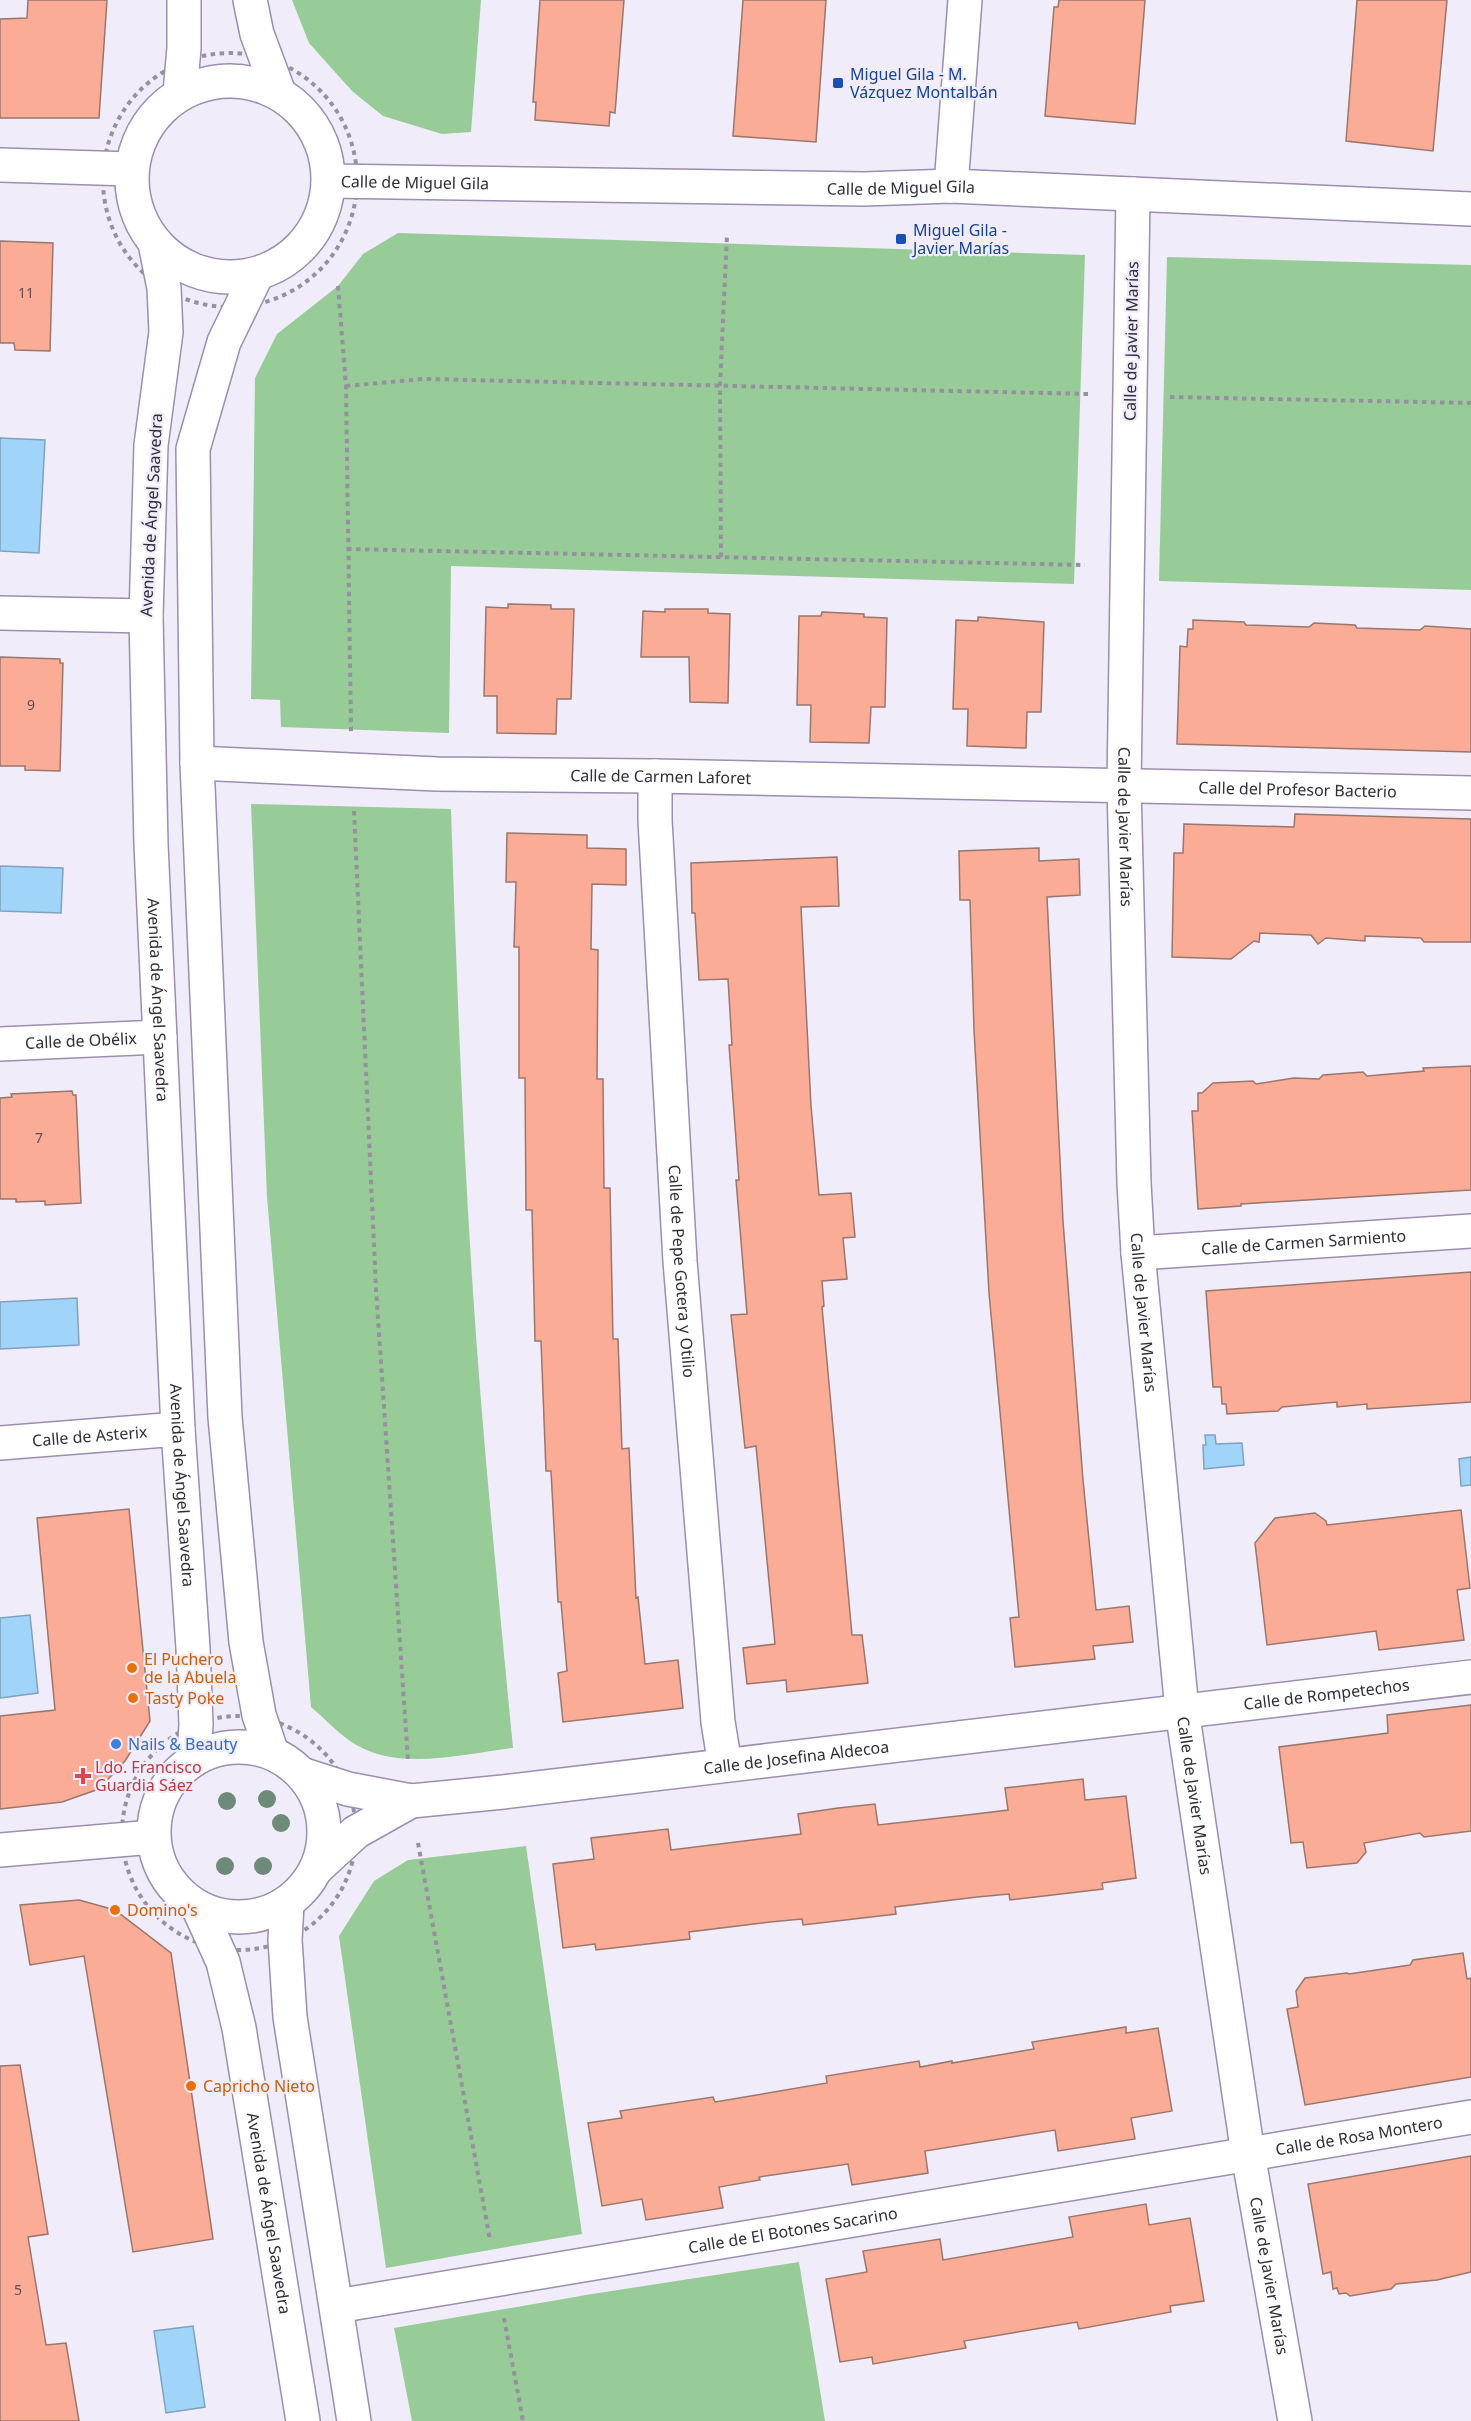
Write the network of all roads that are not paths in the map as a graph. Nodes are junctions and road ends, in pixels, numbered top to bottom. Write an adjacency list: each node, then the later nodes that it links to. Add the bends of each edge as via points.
1 (183, 0): 4 (street)
2 (250, 0): 5 (street, via 257,34)
3 (965, 0): 9 (street)
4 (181, 77): 5 (street, via 247,81); 7 (street)
5 (279, 93): 8 (street, via 306,116)
6 (0, 165): 7 (street)
7 (117, 168): 12 (street, via 132,195 140,221)
8 (343, 181): 9 (street, Calle de Miguel Gila, via 864,189); 13 (street, via 308,240 285,261)
9 (951, 186): 10 (street, Calle de Miguel Gila)
10 (1132, 194): 11 (street, Calle de Miguel Gila); 18 (street, Calle de Javier Marías)
11 (1471, 209)
12 (155, 243): 13 (street, via 184,266 220,277); 15 (street, Avenida de Ángel Saavedra, via 164,288 166,332 151,445)
13 (257, 274): 16 (street, via 224,342 193,449)
14 (0, 613): 15 (street)
15 (146, 616): 20 (street, Avenida de Ángel Saavedra)
16 (196, 763): 17 (street, Calle de Carmen Laforet, via 437,774); 28 (street, via 225,1417 246,1642 259,1717)
17 (655, 776): 18 (street, Calle de Carmen Laforet); 30 (street, Calle de Pepe Gotera y Otilio, via 680,1261)
18 (1124, 786): 19 (street, Calle del Profesor Bacterio); 23 (street, Calle de Javier Marías)
19 (1471, 793)
20 (160, 1037): 21 (street, Calle de Obélix); 24 (street, Avenida de Ángel Saavedra)
21 (0, 1044)
22 (1471, 1231): 23 (street, Calle de Carmen Sarmiento)
23 (1138, 1253): 27 (street, Calle de Javier Marías)
24 (178, 1429): 25 (street, Calle de Asterix); 29 (street, Avenida de Ángel Saavedra, via 194,1648)
25 (0, 1443)
26 (1471, 1677): 27 (street, Calle de Rompetechos)
27 (1182, 1710): 30 (street, Calle de Josefina Aldecoa); 39 (street, Calle de Javier Marías)
28 (272, 1753): 29 (street, via 246,1746 219,1748); 31 (street)
29 (194, 1759): 33 (street, via 172,1779)
30 (724, 1765): 32 (street, Calle de Josefina Aldecoa)
31 (304, 1775): 32 (street, Calle de Josefina Aldecoa, via 348,1789); 35 (street, via 320,1803 325,1835)
32 (411, 1800): 35 (street, Calle de Josefina Aldecoa, via 356,1832)
33 (138, 1838): 34 (street); 37 (street, via 175,1889)
34 (0, 1850)
35 (318, 1867): 36 (street, via 305,1888)
36 (287, 1904): 37 (street, via 266,1914 243,1918); 40 (street, via 290,2017)
37 (198, 1907): 41 (street, Avenida de Ángel Saavedra, via 223,1962 239,2028)
38 (1471, 2117): 39 (street, Calle de Rosa Montero)
39 (1248, 2154): 40 (street, Calle de El Botones Sacarino); 43 (street, Calle de Javier Marías)
40 (337, 2306): 42 (street)
41 (303, 2421)
42 (354, 2421)
43 (1295, 2421)

